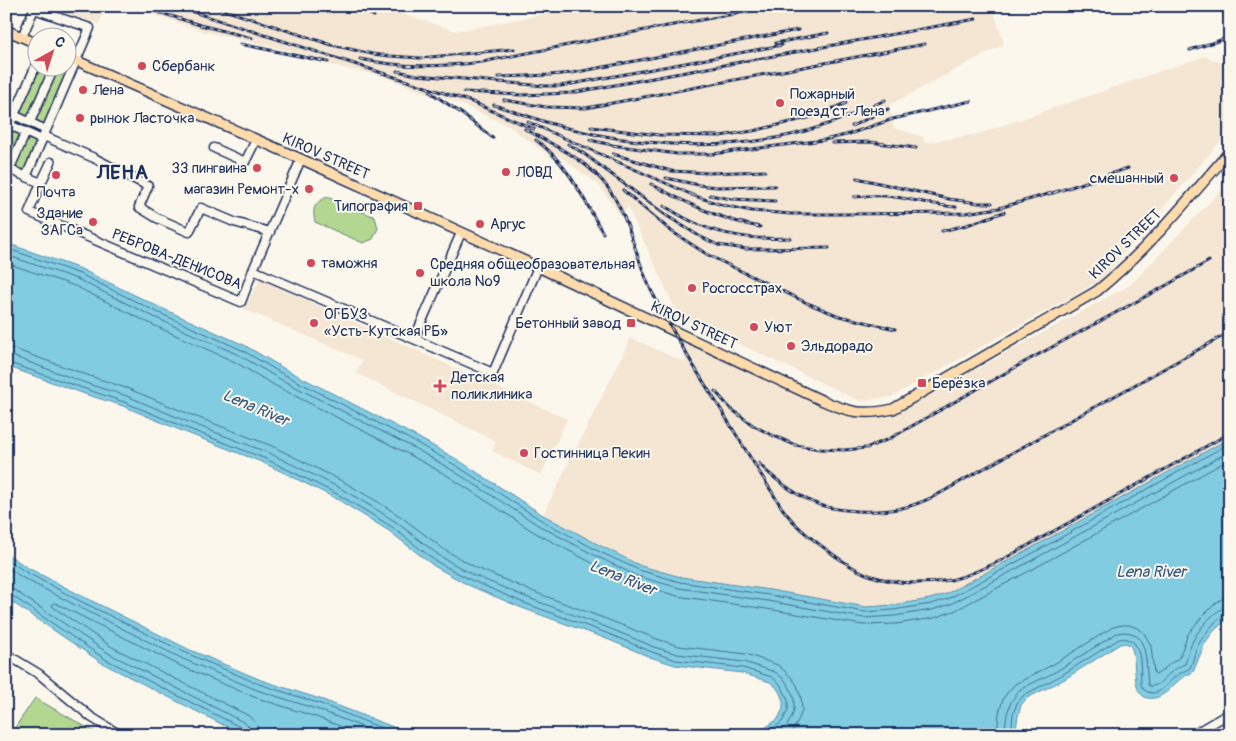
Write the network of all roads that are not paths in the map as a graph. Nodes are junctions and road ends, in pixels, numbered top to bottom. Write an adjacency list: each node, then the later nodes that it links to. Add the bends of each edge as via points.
1 (6, 30): 2 (main road)
2 (22, 37): 3 (main road); 4 (street, via 34,9 90,28)
3 (28, 40)
4 (78, 49)
5 (78, 65): 13 (main road, KIROV STREET)
6 (30, 78): 9 (street)
7 (50, 78): 10 (street)
8 (65, 78): 12 (street)
9 (10, 122): 10 (street); 11 (street)
10 (30, 122): 11 (street, via 33,130); 12 (street)
11 (26, 132): 12 (street); 18 (street)
12 (44, 135): 19 (street); 21 (street, via 148,186 139,207 189,232 201,208)
13 (256, 140): 14 (street, via 245,162); 16 (main road, KIROV STREET)
14 (214, 148)
15 (1230, 151): 23 (main road, KIROV STREET, via 1143,249 1097,291 893,409 880,412 846,410 821,400)
16 (301, 159): 21 (street); 22 (main road, KIROV STREET)
17 (50, 162): 20 (street)
18 (8, 169): 19 (street)
19 (26, 177): 20 (street)
20 (41, 183): 24 (street, РЕБРОВА-ДЕНИСОВА, via 28,212 241,302)
21 (270, 232): 24 (street)
22 (461, 233): 23 (main road, KIROV STREET); 25 (street)
23 (538, 267): 25 (street, РЕБРОВА-ДЕНИСОВА, via 493,373)
24 (253, 270): 25 (street, РЕБРОВА-ДЕНИСОВА)
25 (414, 339)
26 (6, 654): 28 (street, via 39,674 91,717)
27 (1229, 717): 29 (street)
28 (120, 735)
29 (1192, 735)

